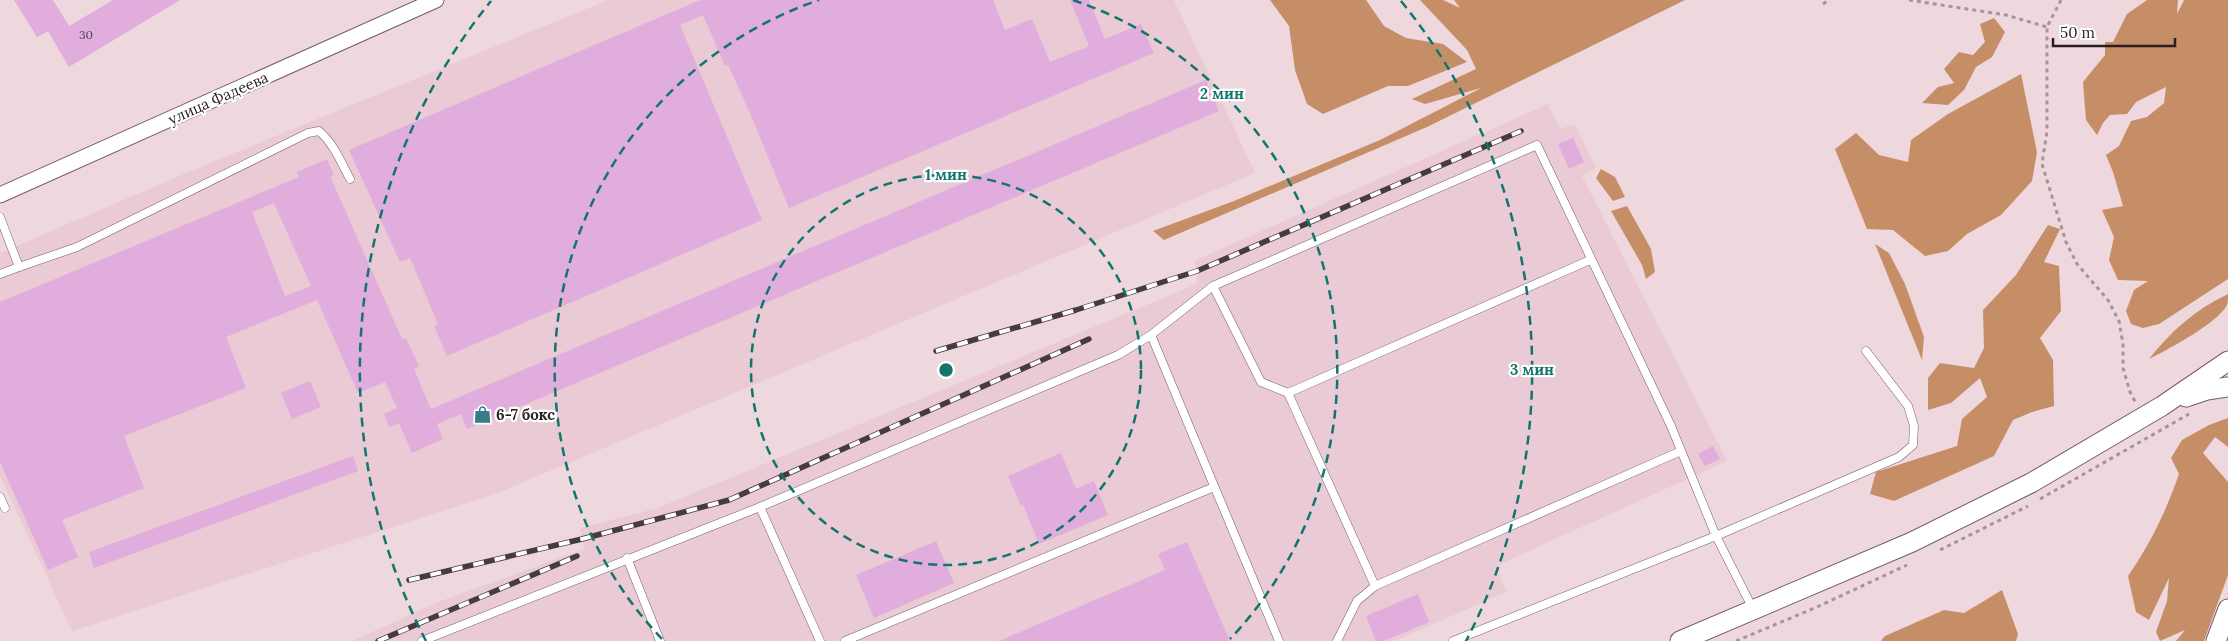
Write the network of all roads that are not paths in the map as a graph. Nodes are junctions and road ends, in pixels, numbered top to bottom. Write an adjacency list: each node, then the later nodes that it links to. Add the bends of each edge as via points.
1 (436, 0): 3 (street, улица Фадеева)
2 (350, 179): 6 (lane, via 327,138 319,131 308,132 77,247)
3 (0, 195)
4 (0, 217): 6 (lane)
5 (1590, 260): 8 (lane, via 1537,145); 13 (lane); 15 (lane)
6 (19, 267): 7 (lane)
7 (0, 274)
8 (1213, 286): 9 (lane); 13 (lane, via 1261,382)
9 (1150, 335): 16 (lane); 18 (lane, via 1118,355)
10 (1866, 351): 20 (lane, via 1908,406 1914,426 1913,445 1899,457)
11 (2228, 361): 14 (street)
12 (2228, 387): 14 (street, via 2207,390)
13 (1288, 393): 22 (lane)
14 (2162, 406): 24 (street, via 2031,482 1912,542)
15 (1681, 451): 20 (lane); 22 (lane)
16 (1214, 487): 28 (lane); 29 (lane)
17 (0, 497): 19 (lane)
18 (760, 507): 21 (lane); 27 (lane)
19 (5, 508)
20 (1716, 536): 24 (lane); 31 (lane)
21 (627, 558): 25 (lane); 26 (lane)
22 (1375, 586): 30 (lane, via 1357,601)
23 (2228, 609): 33 (street)
24 (1753, 610): 32 (street)
25 (422, 641)
26 (660, 641)
27 (820, 641)
28 (845, 641)
29 (1279, 641)
30 (1337, 641)
31 (1453, 641)
32 (1680, 641)
33 (2216, 641)

